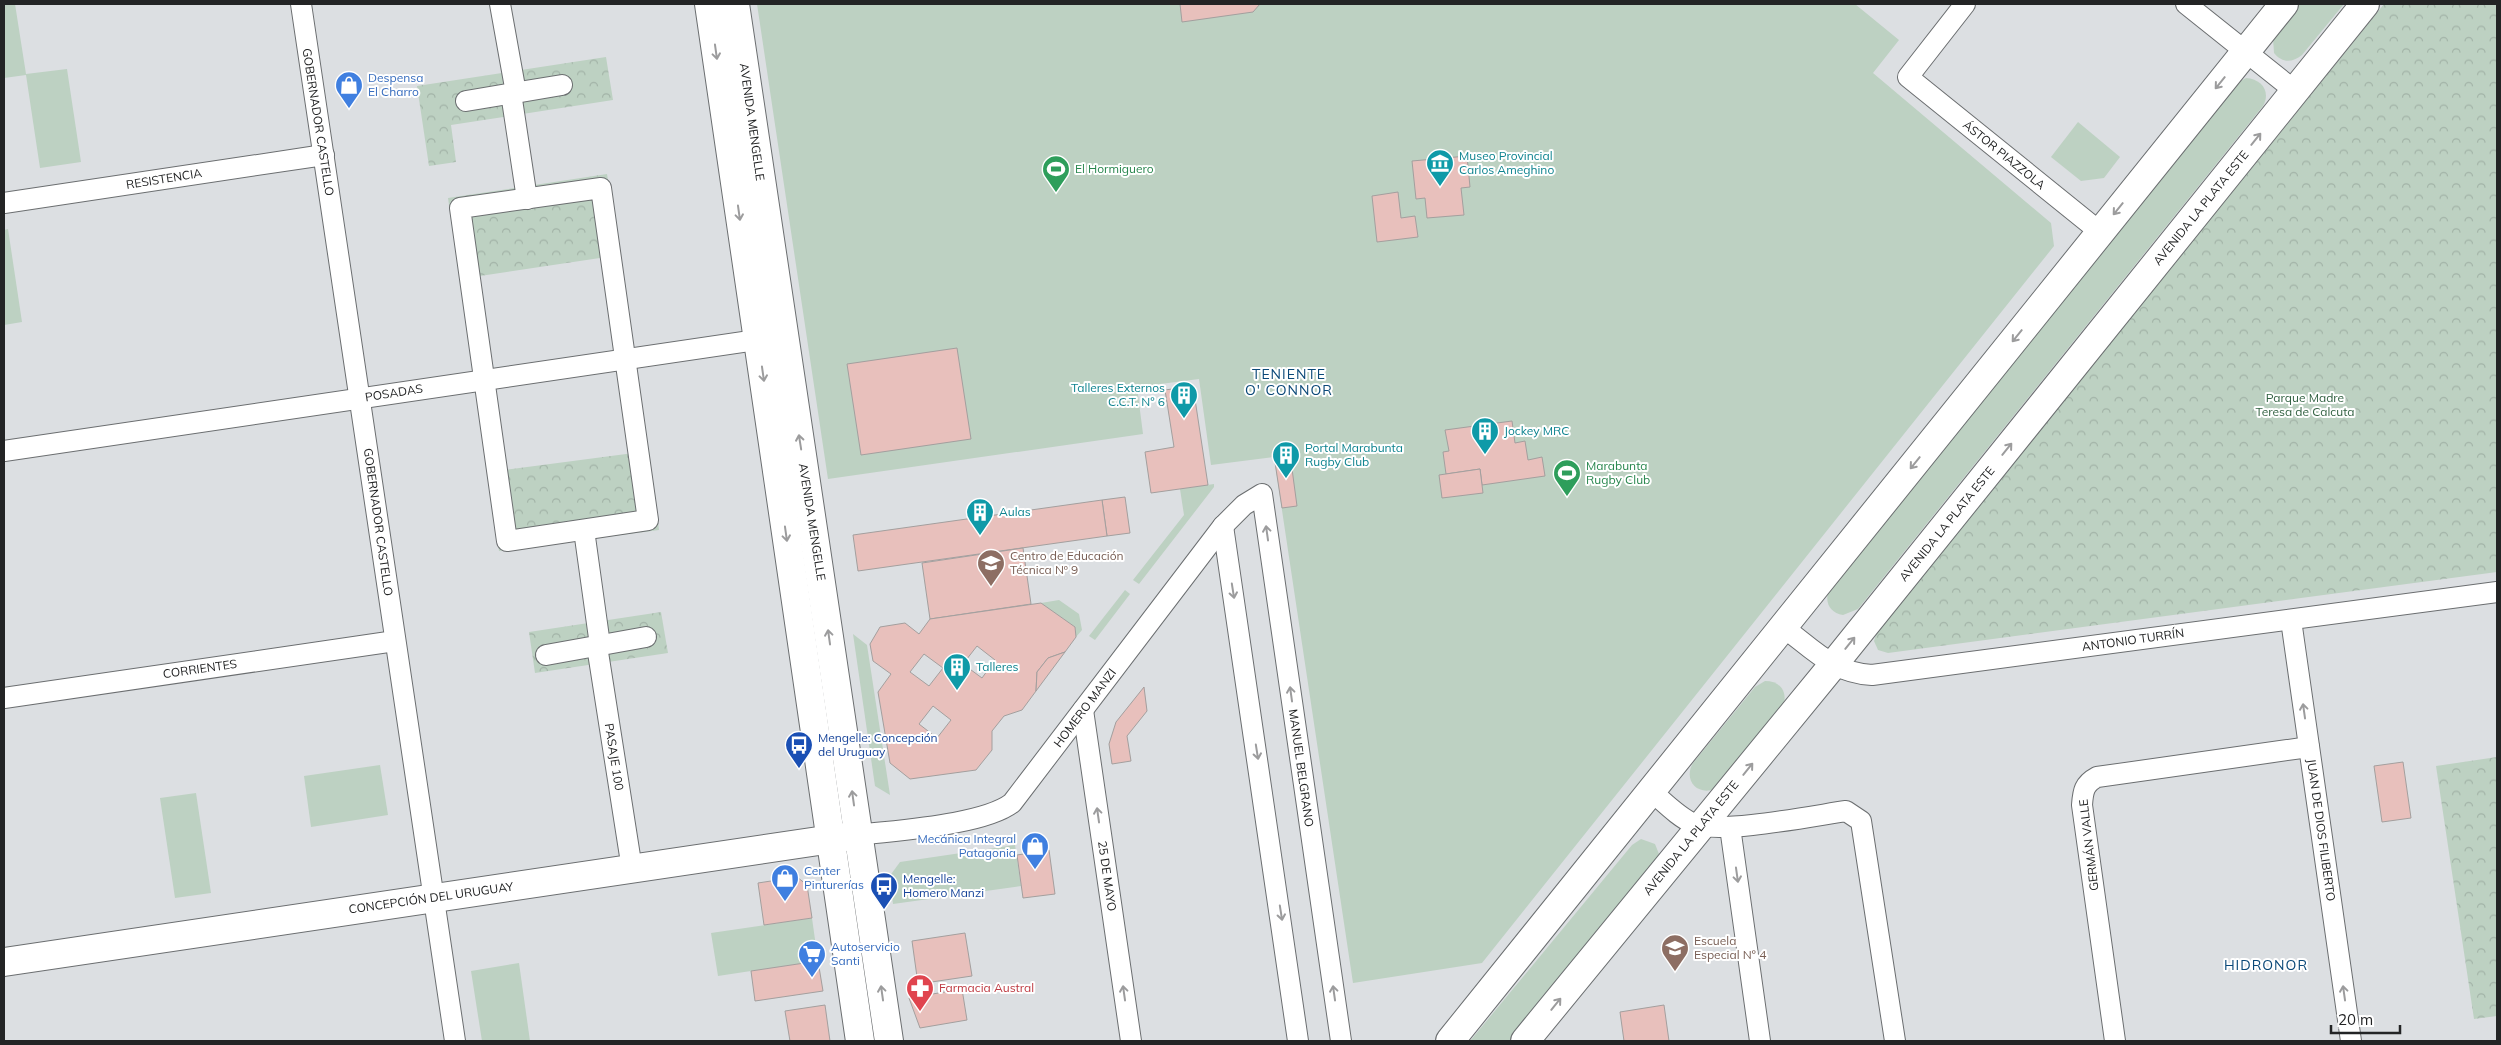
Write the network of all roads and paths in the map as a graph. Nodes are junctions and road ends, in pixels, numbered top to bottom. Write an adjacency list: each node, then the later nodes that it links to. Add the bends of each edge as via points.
1 (301, 4): 14 (street, GOBERNADOR CASTELLO)
2 (500, 4): 12 (street)
3 (709, 4): 19 (main road, AVENIDA MENGELLE, one-way to 19)
4 (735, 4): 18 (main road, AVENIDA MENGELLE)
5 (1964, 4): 17 (street, ÁSTOR PIAZZOLA, via 1908,77)
6 (2186, 4): 9 (street)
7 (2284, 4): 9 (main road)
8 (2365, 4): 11 (main road, AVENIDA LA PLATA ESTE)
9 (2246, 52): 11 (street); 17 (main road, one-way to 17)
10 (562, 85): 12 (street)
11 (2295, 91): 34 (main road, AVENIDA LA PLATA ESTE, one-way to 11)
12 (513, 93): 13 (street); 15 (street)
13 (466, 101)
14 (324, 155): 16 (street, RESISTENCIA); 22 (street, GOBERNADOR CASTELLO)
15 (527, 199): 20 (street, via 601,188); 21 (street, via 460,208)
16 (4, 203)
17 (2100, 232): 29 (main road, one-way to 29)
18 (784, 335): 19 (street, POSADAS); 41 (main road, AVENIDA MENGELLE, one-way to 18)
19 (758, 340): 20 (street, POSADAS); 42 (main road, AVENIDA MENGELLE, one-way to 42)
20 (625, 359): 21 (street, POSADAS); 26 (street, via 648,520)
21 (484, 380): 22 (street, POSADAS); 26 (street, via 507,541)
22 (360, 398): 23 (street, POSADAS); 31 (street, GOBERNADOR CASTELLO)
23 (4, 451)
24 (1262, 494): 25 (street, HOMERO MANZI, via 1244,505); 51 (street, MANUEL BELGRANO, one-way to 24)
25 (1223, 526): 36 (street, HOMERO MANZI); 50 (street, one-way to 50)
26 (584, 530): 32 (street, PASAJE 100)
27 (2497, 592): 28 (street, ANTONIO TURRÍN)
28 (2291, 620): 34 (street, ANTONIO TURRÍN, via 1872,675 1845,672); 37 (street, JUAN DE DIOS FILIBERTO, one-way to 28)
29 (1783, 626): 34 (street, ANTONIO TURRÍN); 38 (main road)
30 (646, 637): 32 (street)
31 (395, 641): 35 (street, CORRIENTES); 44 (street, GOBERNADOR CASTELLO)
32 (598, 646): 33 (street); 43 (street, PASAJE 100)
33 (546, 655)
34 (1833, 665): 39 (main road, AVENIDA LA PLATA ESTE, one-way to 34)
35 (4, 698)
36 (1083, 710): 41 (street, HOMERO MANZI, via 1020,794 1002,811 980,818); 49 (street, 25 DE MAYO, one-way to 36)
37 (2309, 747): 56 (street, GERMÁN VALLE, via 2097,777 2087,783 2082,805); 57 (street, JUAN DE DIOS FILIBERTO, one-way to 37)
38 (1651, 791): 39 (street, via 1682,817); 52 (main road)
39 (1701, 826): 40 (street); 53 (main road, AVENIDA LA PLATA ESTE, one-way to 39)
40 (1730, 827): 54 (street, one-way to 54); 55 (street, via 1846,812 1861,821)
41 (859, 835): 42 (main road, CONCEPCIÓN DEL URUGUAY); 48 (main road, AVENIDA MENGELLE, one-way to 41)
42 (831, 839): 43 (main road, CONCEPCIÓN DEL URUGUAY); 47 (main road, AVENIDA MENGELLE)
43 (632, 869): 44 (main road, CONCEPCIÓN DEL URUGUAY)
44 (433, 898): 45 (main road, CONCEPCIÓN DEL URUGUAY); 46 (street, GOBERNADOR CASTELLO)
45 (4, 962)
46 (455, 1041)
47 (860, 1041)
48 (889, 1041)
49 (1131, 1041)
50 (1298, 1041)
51 (1341, 1041)
52 (1450, 1041)
53 (1525, 1041)
54 (1760, 1041)
55 (1895, 1041)
56 (2115, 1041)
57 (2351, 1041)

